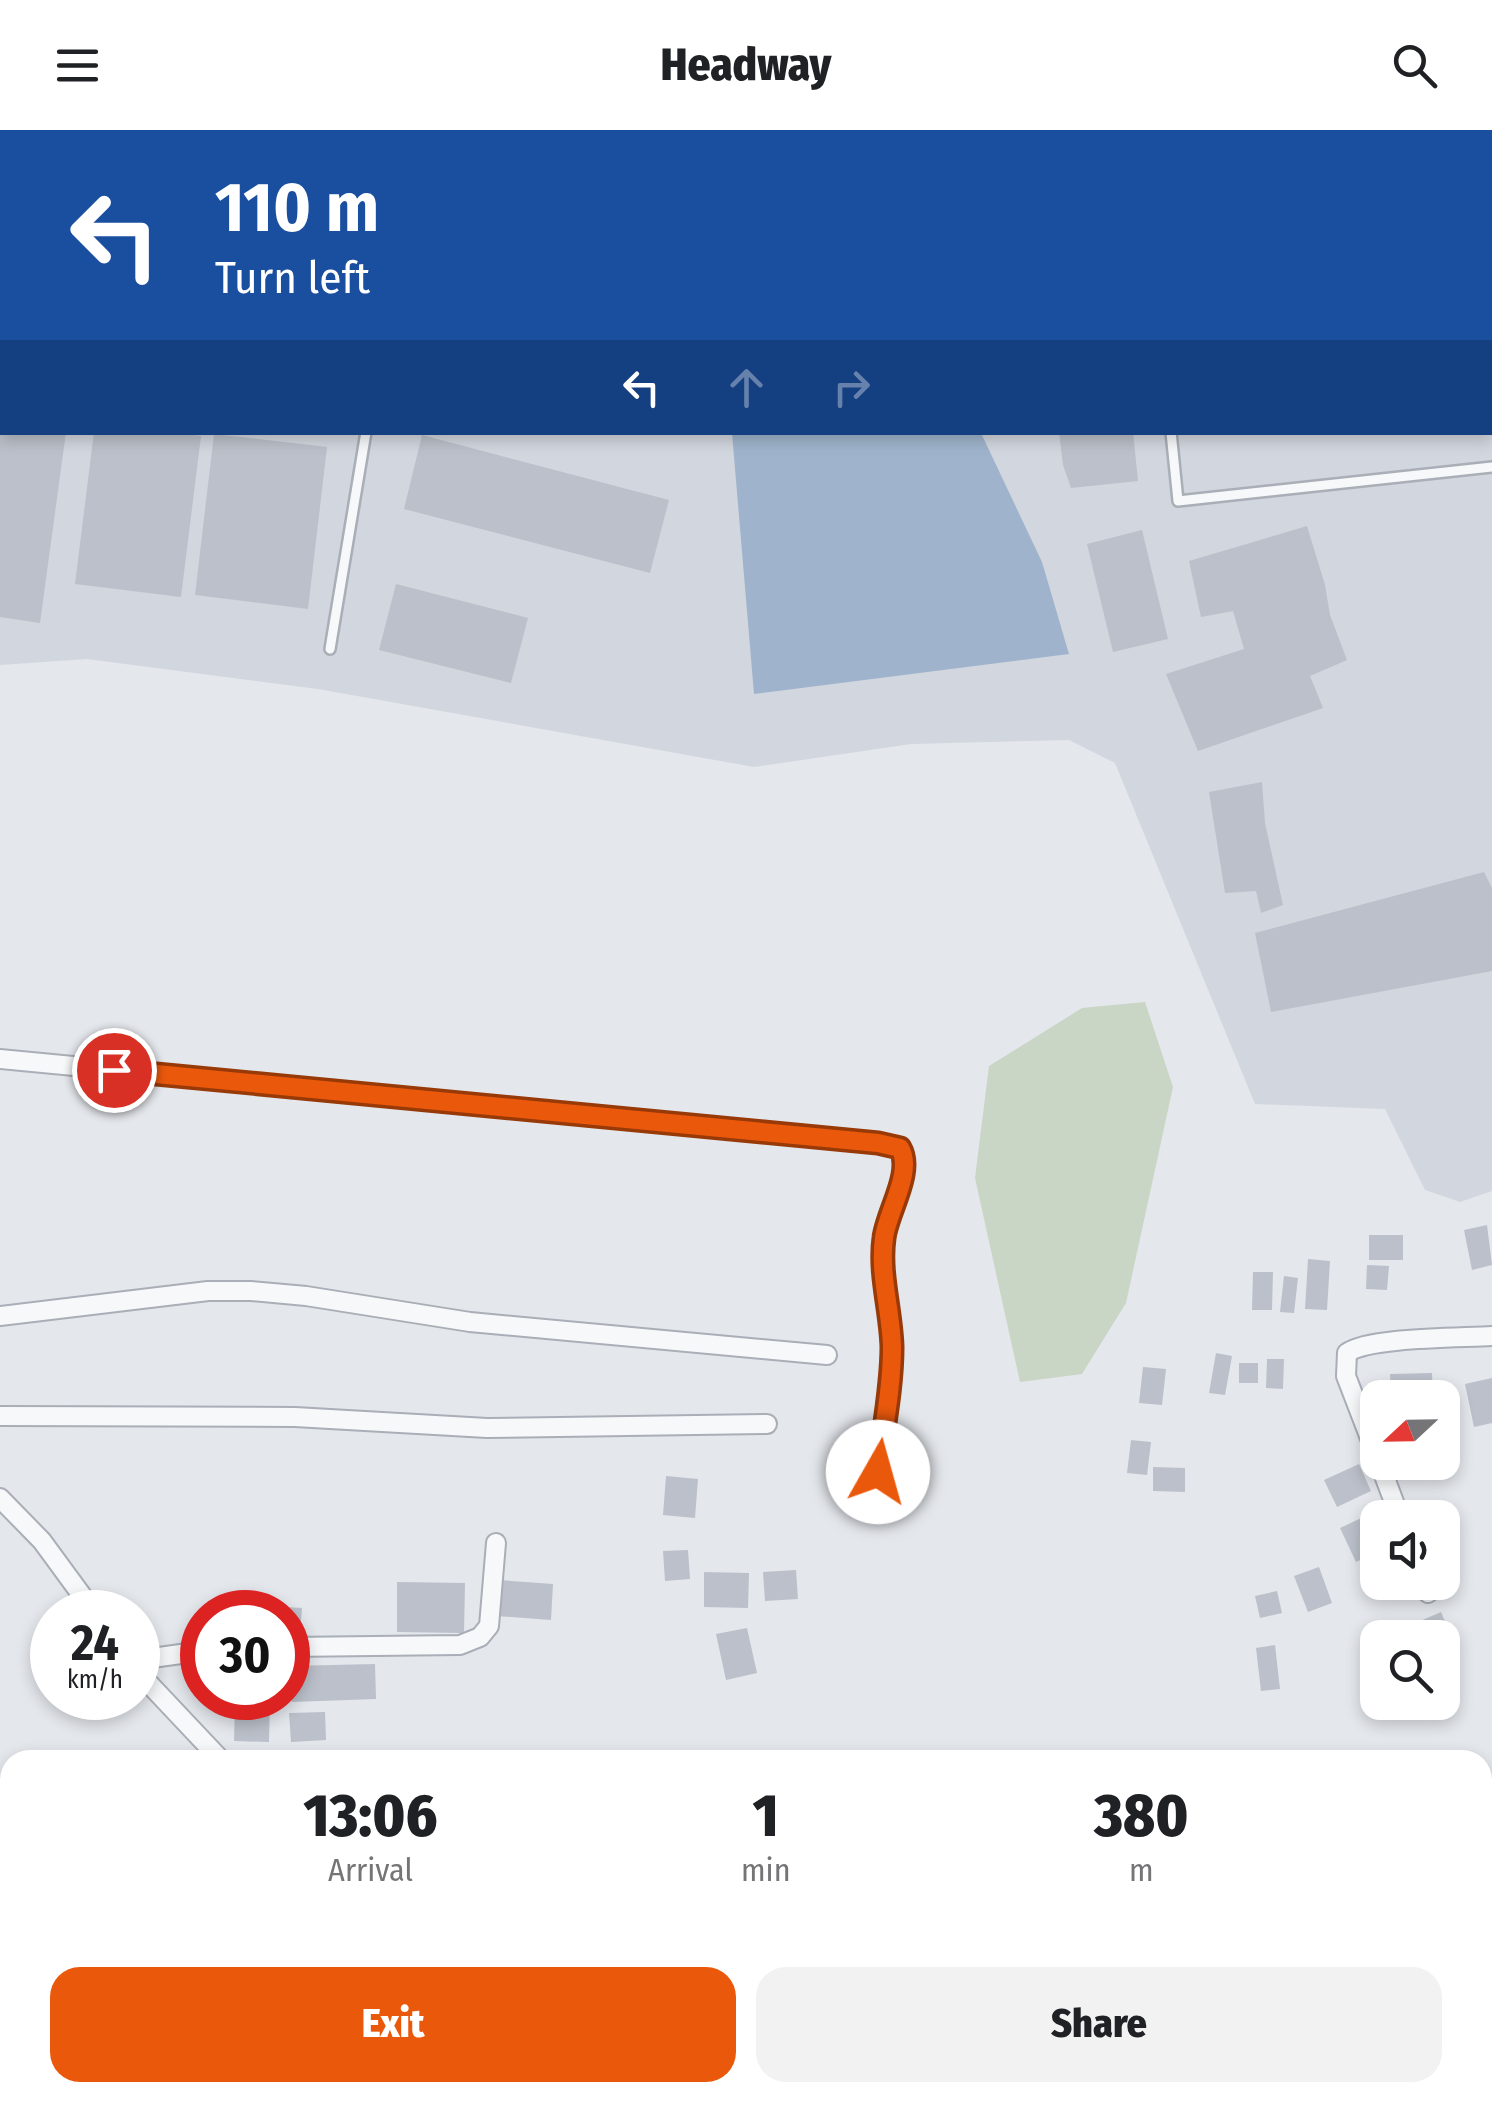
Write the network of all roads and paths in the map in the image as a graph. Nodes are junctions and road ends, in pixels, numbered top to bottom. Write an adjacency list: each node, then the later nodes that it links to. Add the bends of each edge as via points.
1 (366, 435): 4 (lane)
2 (1171, 435): 3 (lane, via 1178,501)
3 (1492, 467)
4 (330, 649)
5 (0, 1058): 12 (street, via 900,1148 902,1174 881,1259 892,1353)
6 (0, 1316): 8 (street, via 251,1291 470,1322)
7 (1492, 1336): 9 (street, via 1354,1347 1347,1353 1346,1376)
8 (827, 1355)
9 (1360, 1413)
10 (0, 1416): 11 (street, via 276,1416 487,1428)
11 (767, 1424)
12 (878, 1472)
13 (0, 1498): 15 (street)
14 (496, 1543): 16 (street, via 489,1626 480,1637 460,1645)
15 (78, 1590)
16 (310, 1646)
17 (160, 1695): 18 (street)
18 (212, 1750)

